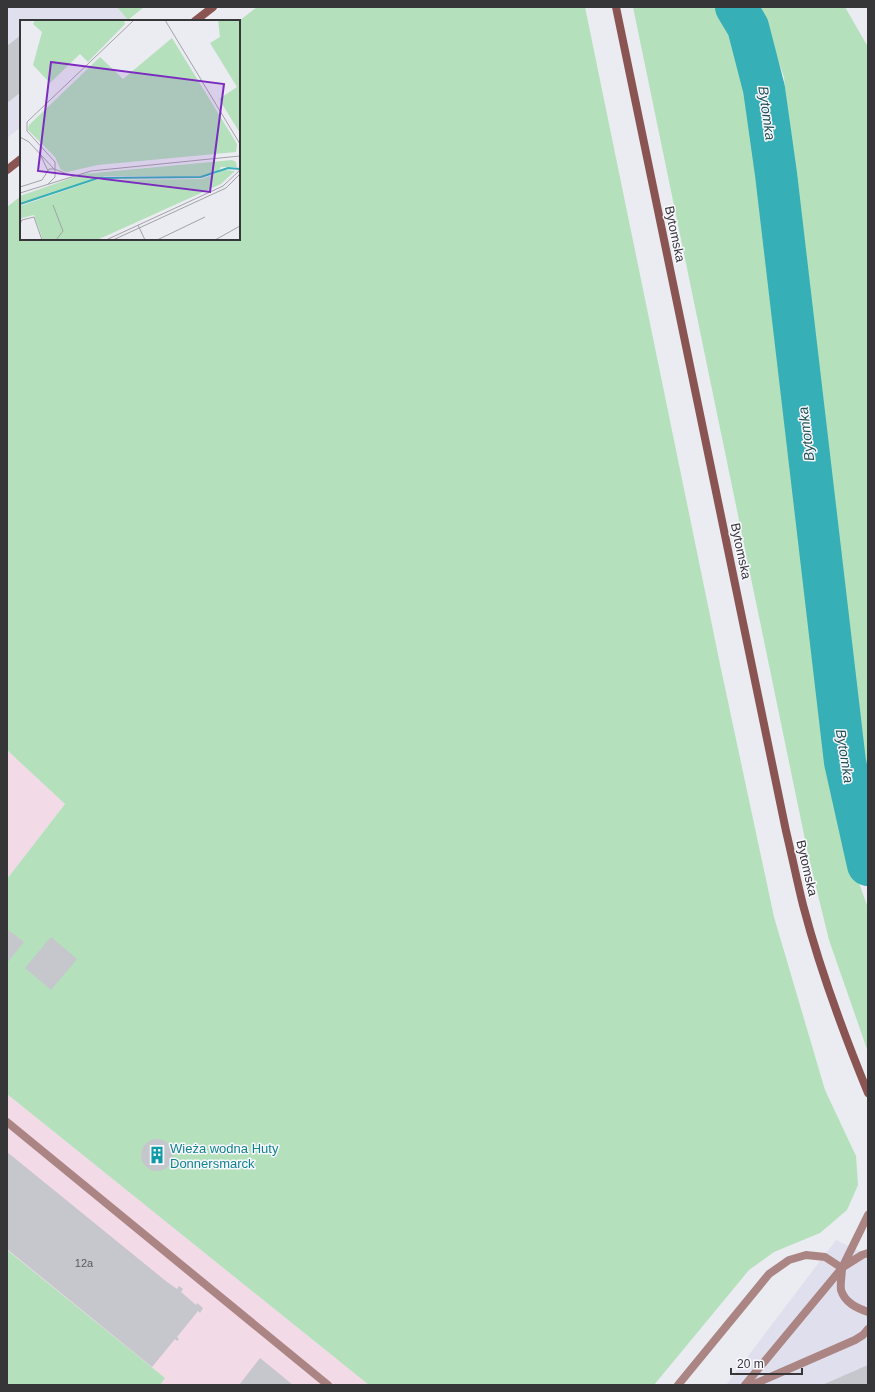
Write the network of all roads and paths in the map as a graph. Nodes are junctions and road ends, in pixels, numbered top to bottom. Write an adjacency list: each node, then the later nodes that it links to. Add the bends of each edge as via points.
1 (213, 7): 3 (street)
2 (616, 7): 6 (street, Bytomska, via 786,831 823,971)
3 (196, 20)
4 (20, 160): 5 (street)
5 (7, 170)
6 (868, 1093)
7 (7, 1122): 13 (lane)
8 (868, 1215): 10 (lane)
9 (868, 1253): 10 (lane)
10 (842, 1268): 11 (lane, via 841,1290 849,1303); 14 (lane, via 825,1257 806,1255 789,1260 768,1274); 15 (lane)
11 (868, 1312)
12 (868, 1329): 16 (lane, via 855,1340)
13 (328, 1385)
14 (678, 1385)
15 (745, 1385)
16 (752, 1385)

